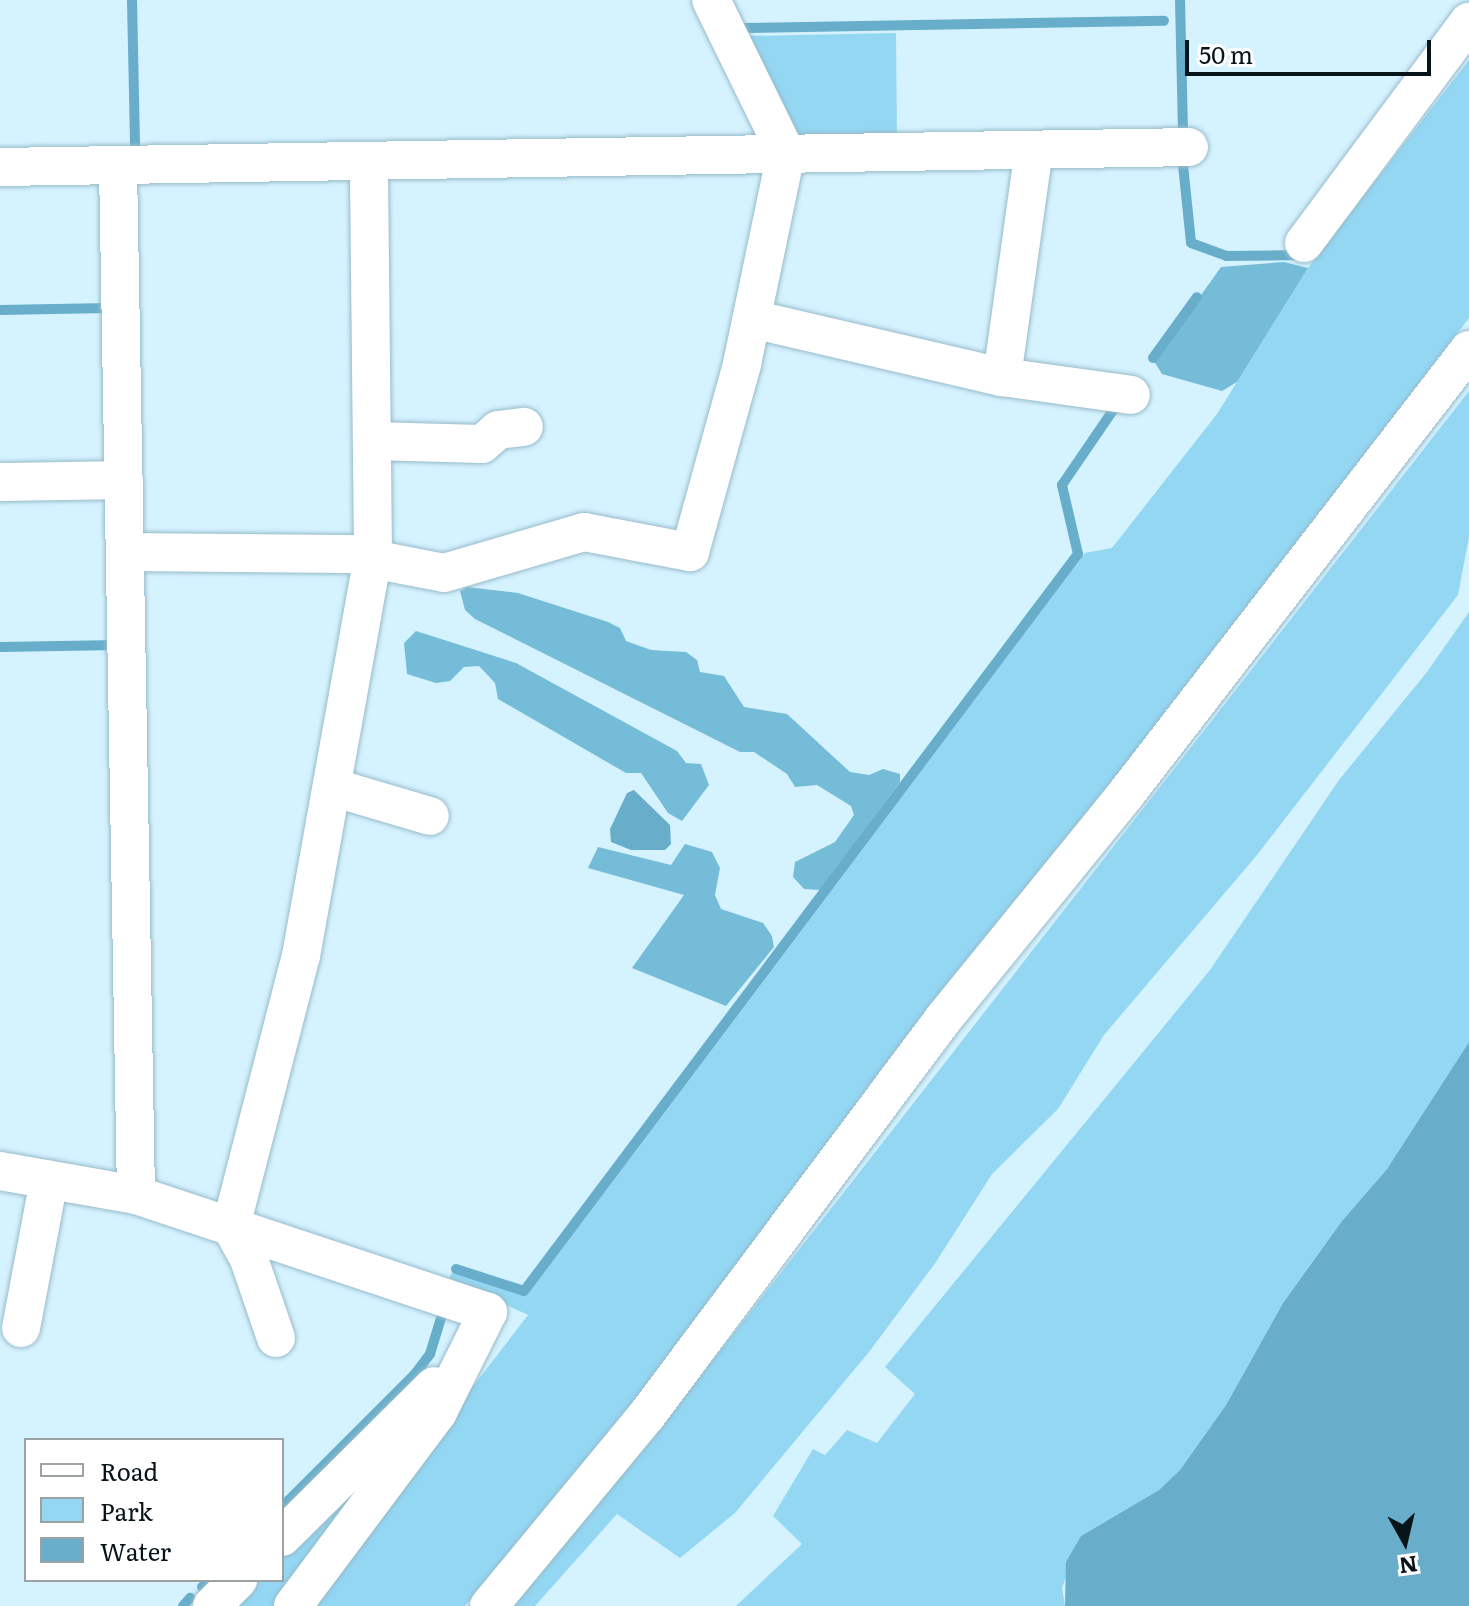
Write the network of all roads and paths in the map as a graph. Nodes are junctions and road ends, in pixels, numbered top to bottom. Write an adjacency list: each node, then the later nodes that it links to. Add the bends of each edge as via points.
1 (711, 0): 5 (street)
2 (1469, 22): 9 (street)
3 (1189, 147): 4 (street)
4 (1034, 150): 5 (street); 12 (street)
5 (786, 153): 6 (street); 10 (street)
6 (369, 161): 7 (street); 15 (street)
7 (118, 165): 8 (street); 16 (street)
8 (0, 167)
9 (1304, 243)
10 (752, 319): 12 (street); 19 (street, via 690,552 584,532 444,573)
11 (1469, 350): 33 (street, via 1126,794 944,1018 647,1415)
12 (1002, 377): 13 (street)
13 (1131, 395)
14 (524, 427): 15 (street, via 498,430 482,444)
15 (373, 441): 19 (street)
16 (124, 480): 17 (street); 18 (street)
17 (0, 482)
18 (125, 552): 19 (street); 24 (street)
19 (373, 556): 20 (street)
20 (332, 787): 21 (street); 25 (street, via 301,956)
21 (430, 816)
22 (0, 1171): 23 (street)
23 (49, 1180): 24 (street); 26 (street)
24 (136, 1195): 25 (street)
25 (231, 1226): 27 (street, via 249,1259); 28 (street, via 488,1312)
26 (21, 1328)
27 (276, 1338)
28 (469, 1350): 29 (street); 32 (street, via 438,1412)
29 (284, 1535)
30 (236, 1582): 31 (street)
31 (212, 1606)
32 (293, 1606)
33 (489, 1606)

